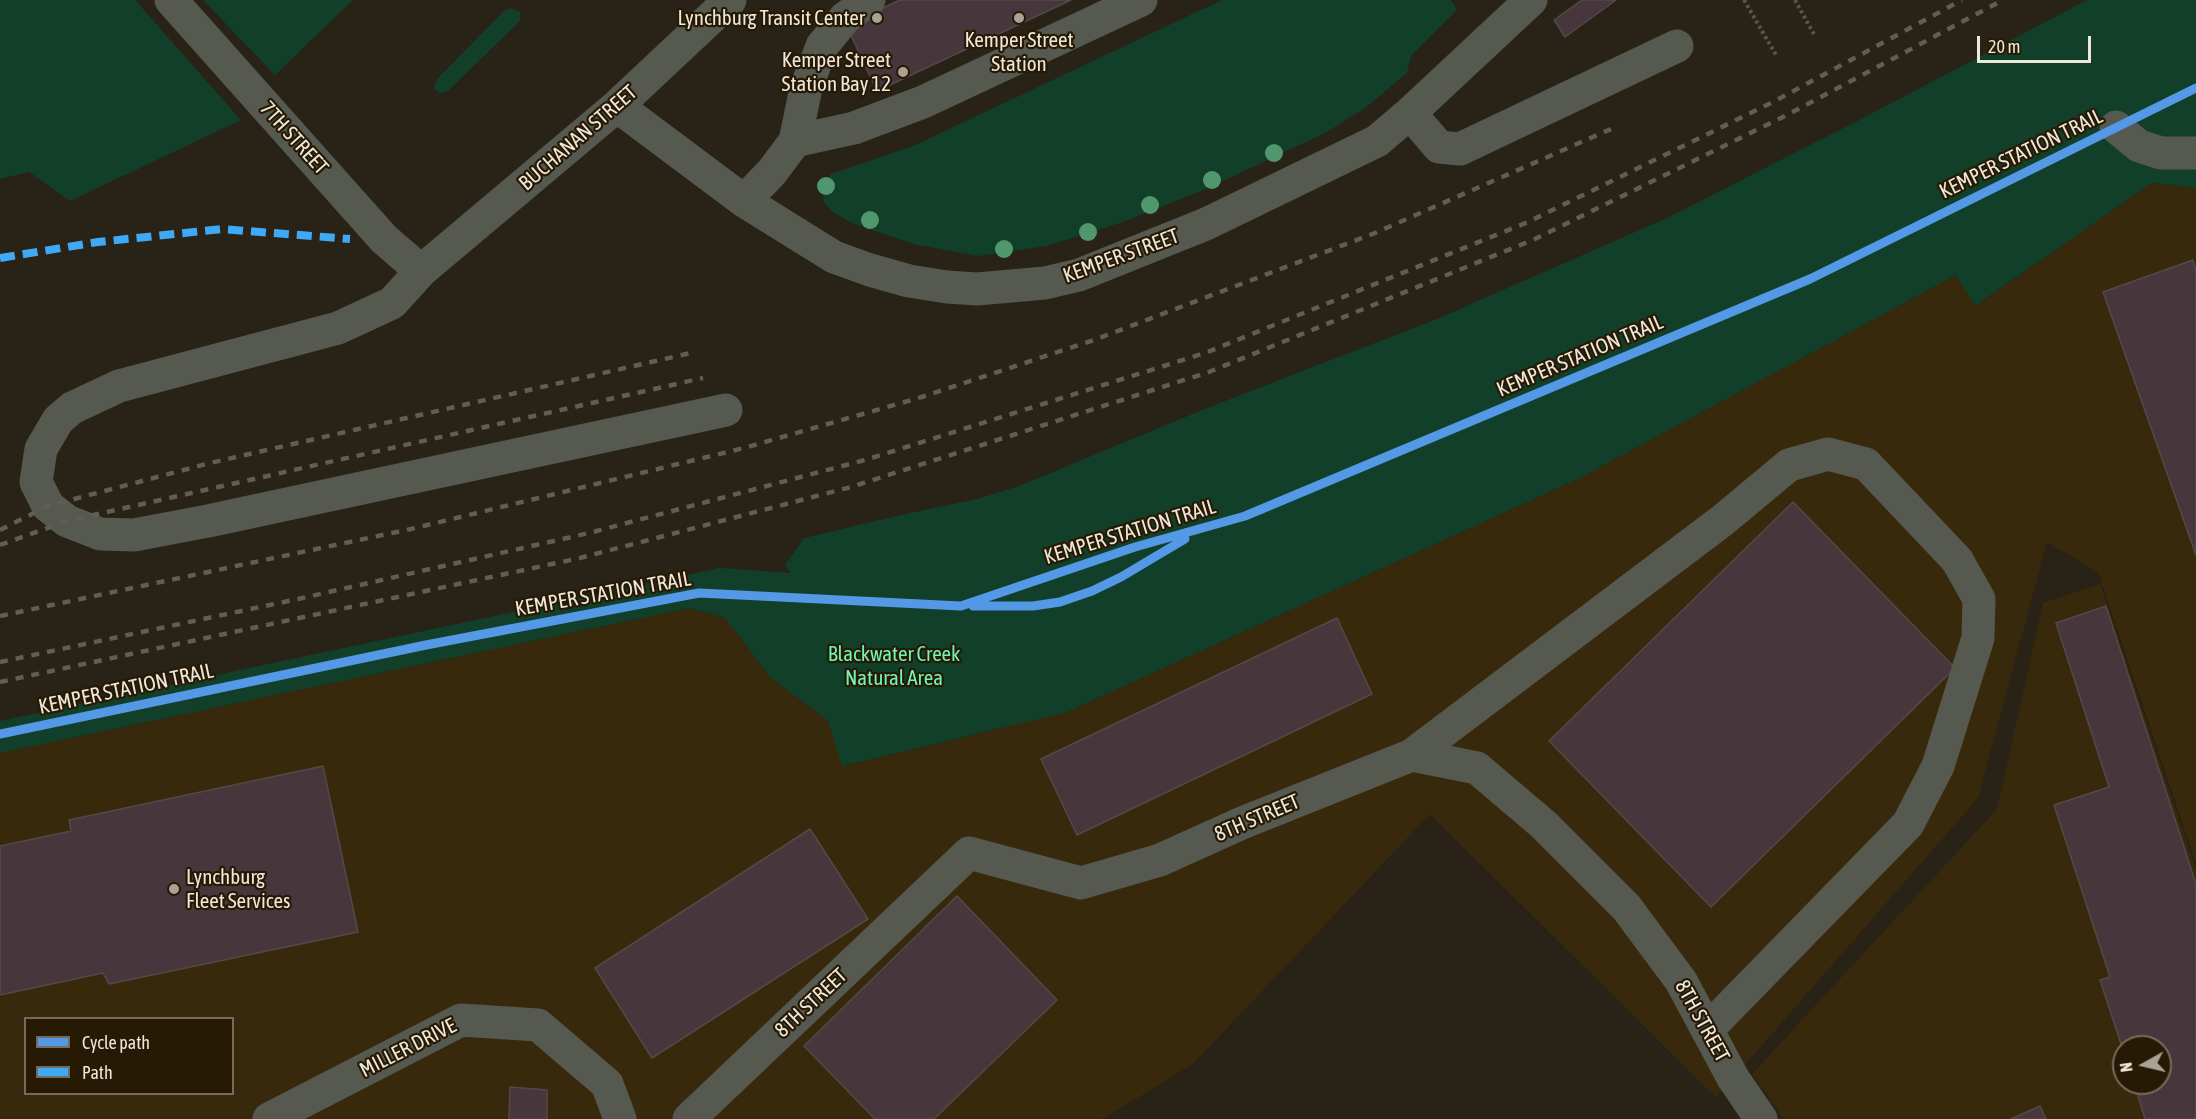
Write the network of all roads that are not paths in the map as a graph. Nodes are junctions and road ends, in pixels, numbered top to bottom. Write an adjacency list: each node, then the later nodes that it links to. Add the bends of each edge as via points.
1 (171, 0): 13 (street, 7TH STREET, via 384,239)
2 (730, 0): 7 (street, BUCHANAN STREET)
3 (869, 0): 10 (street, via 845,18 822,46 806,88)
4 (1141, 0): 10 (street, via 923,102 854,128)
5 (1518, 4): 8 (street, KEMPER STREET)
6 (1677, 46): 8 (street, via 1460,148 1439,147)
7 (617, 106): 12 (street, KEMPER STREET); 13 (street, BUCHANAN STREET)
8 (1410, 113): 12 (street, KEMPER STREET, via 1377,141 1206,224 1079,275 1045,283 977,289 909,281 834,257)
9 (2116, 127): 11 (street, via 2139,146 2162,153)
10 (795, 141): 12 (street)
11 (2196, 153)
12 (744, 201)
13 (421, 271): 14 (street, BUCHANAN STREET, via 392,303 338,328 119,386 72,408 58,420 41,449 36,482 48,506 67,521 100,534 134,535)
14 (726, 410)
15 (1412, 755): 16 (street, 8TH STREET, via 1477,768 1544,825 1626,907 1681,981); 16 (street, via 1714,527 1789,465 1828,454 1866,464 1957,560 1978,599 1978,638 1938,766 1908,824); 19 (street, 8TH STREET, via 1160,860 1081,883 969,853)
16 (1707, 1030): 20 (street, 8TH STREET)
17 (269, 1119): 18 (street, MILLER DRIVE, via 461,1020 538,1025 607,1084)
18 (620, 1119)
19 (688, 1119)
20 (1761, 1119)

